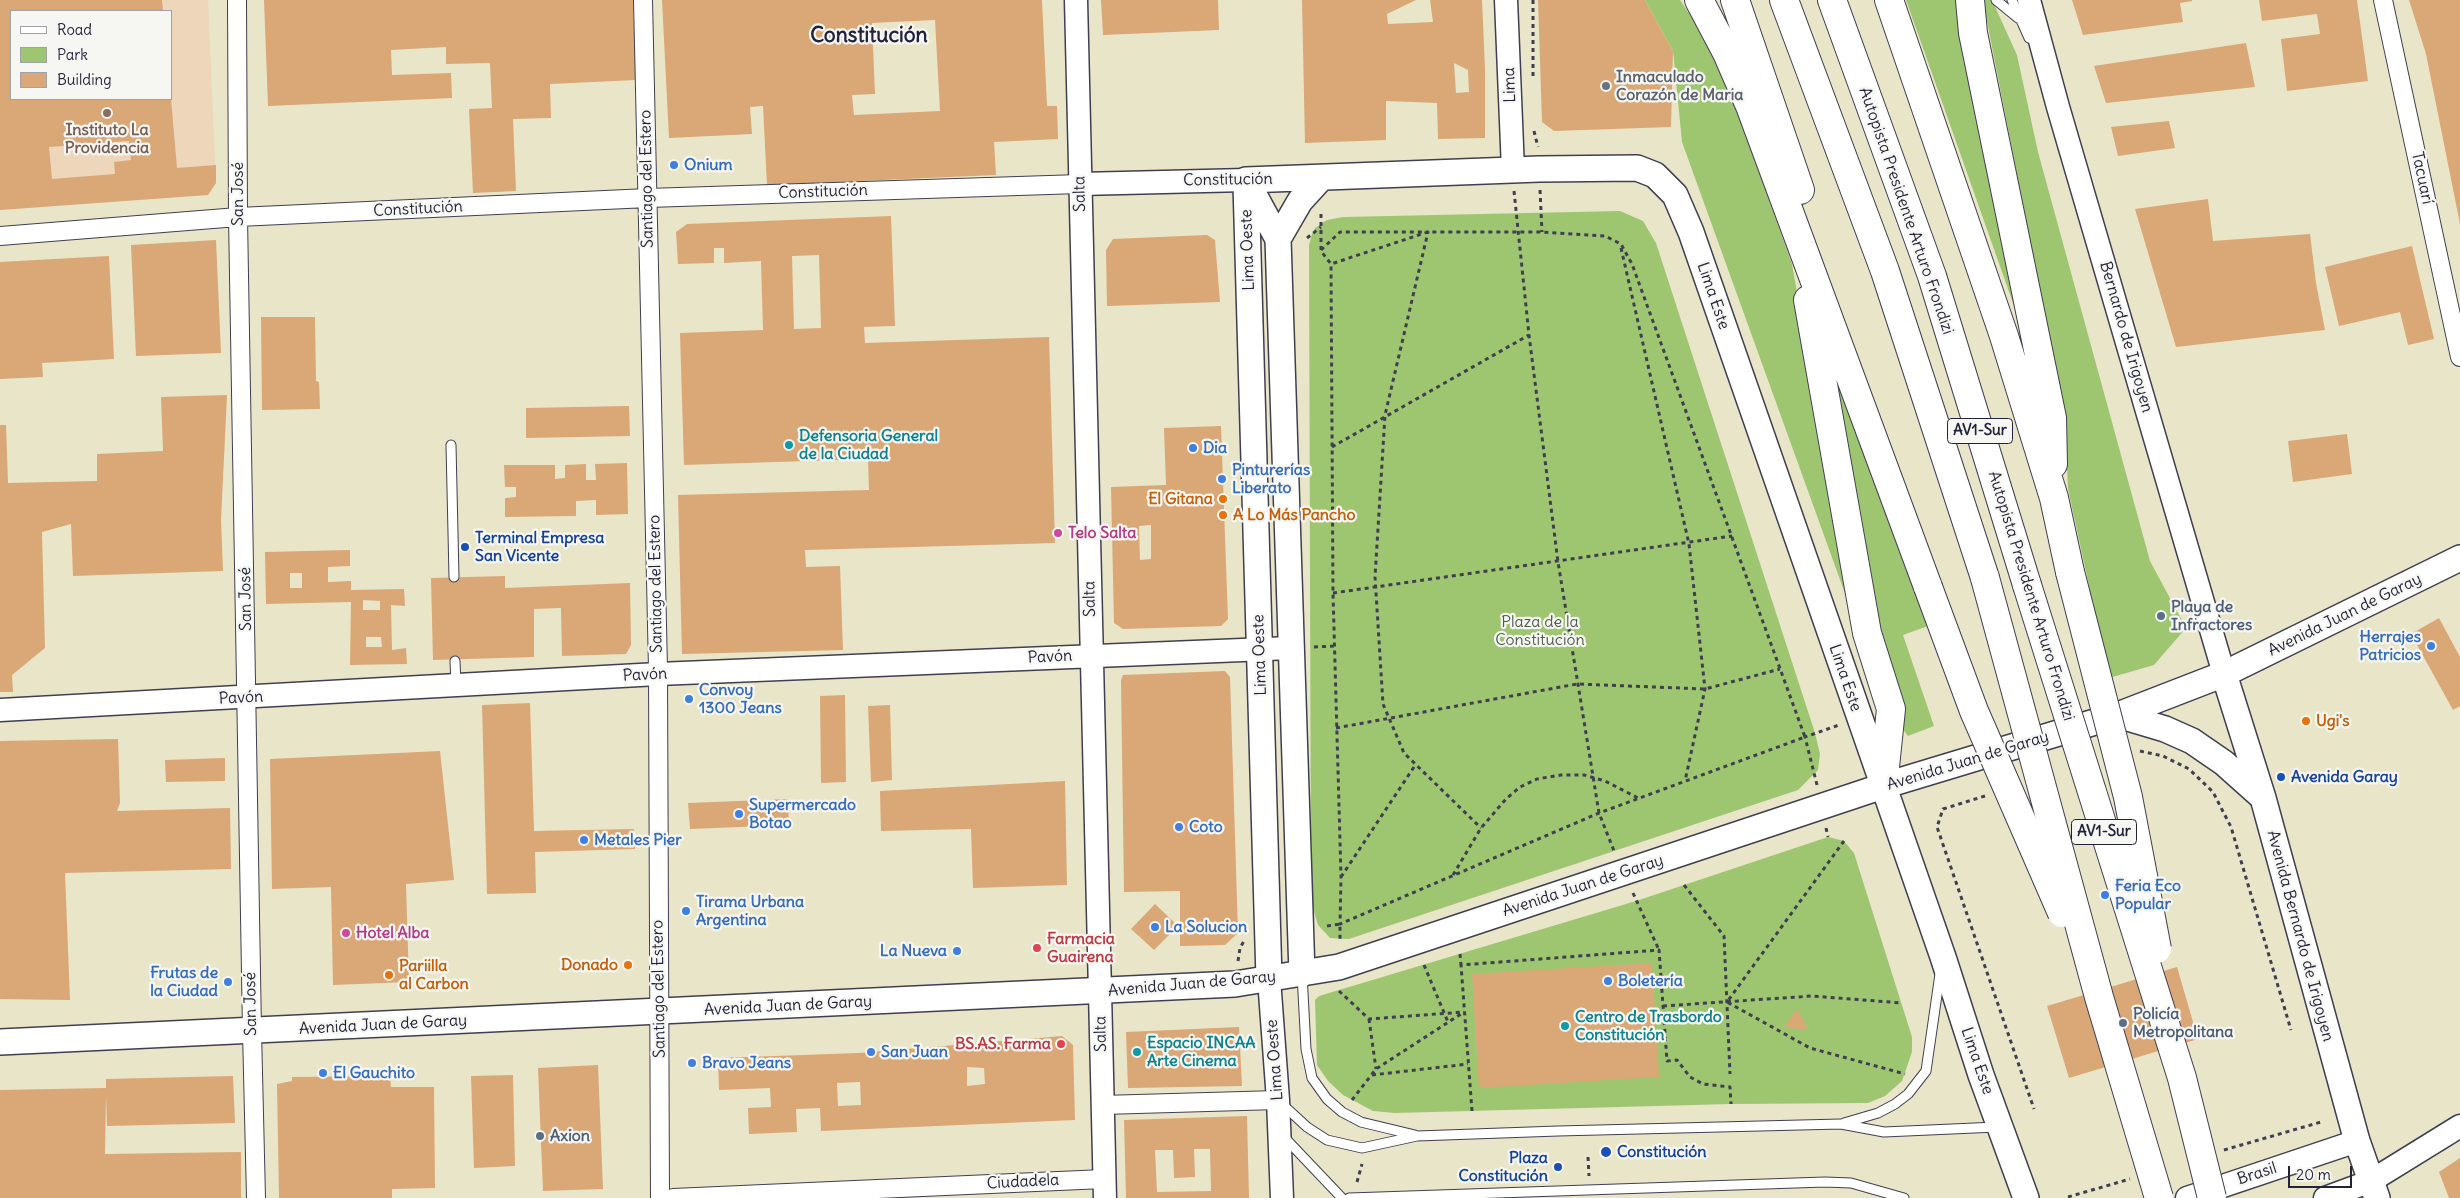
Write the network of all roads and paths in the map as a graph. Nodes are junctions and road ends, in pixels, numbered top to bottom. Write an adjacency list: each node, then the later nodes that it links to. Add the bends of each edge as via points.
1 (237, 0): 30 (street, San José)
2 (643, 0): 28 (street, Santiago del Estero)
3 (1076, 0): 27 (street, Salta)
4 (1506, 0): 18 (street, Lima)
5 (1513, 0): 18 (lane)
6 (1533, 0): 19 (path)
7 (1699, 0): 29 (highway, via 1727,54)
8 (1784, 0): 94 (highway, AV1-Sur, bridge, via 1885,271 1985,578)
9 (1832, 0): 110 (highway, Autopista Presidente Arturo Frondizi / AV1-Sur, bridge, via 1932,276)
10 (1889, 0): 43 (highway, via 2004,336)
11 (1970, 0): 43 (highway, via 1973,32 2052,418)
12 (1996, 0): 17 (lane)
13 (2012, 0): 17 (lane)
14 (2029, 0): 20 (street, Bernardo de Irigoyen)
15 (2383, 0): 39 (street, Tacuarí)
16 (1736, 3): 49 (highway)
17 (2022, 22): 20 (lane)
18 (1508, 29): 23 (street, Lima)
19 (1533, 90)
20 (2058, 107): 58 (street, Bernardo de Irigoyen)
21 (1534, 129): 22 (path)
22 (1540, 169): 23 (main road, Constitución); 24 (main road, Constitución, via 1637,168); 33 (path)
23 (1512, 170): 25 (main road, Constitución); 31 (path)
24 (1646, 172): 66 (main road, Lima Este, via 1664,183 1683,209)
25 (1321, 178): 26 (main road, Constitución); 35 (main road, Lima Oeste, via 1300,201)
26 (1246, 180): 27 (street, Constitución); 35 (main road, Lima Oeste); 53 (main road, Lima Oeste)
27 (1080, 184): 28 (street, Constitución); 54 (street, Salta)
28 (648, 198): 30 (street, Constitución); 57 (street, Santiago del Estero)
29 (1787, 206): 49 (highway); 72 (highway, via 1806,289 1867,633 1891,710)
30 (238, 217): 34 (street, Constitución); 62 (street, San José)
31 (1518, 231): 32 (path); 33 (path); 38 (path)
32 (1428, 232): 37 (path, via 1340,232); 40 (path); 42 (path, via 1331,264)
33 (1542, 232): 36 (path, via 1605,236)
34 (0, 236)
35 (1278, 239): 52 (main road, Lima Oeste)
36 (1621, 244): 44 (path, via 1632,264); 45 (path)
37 (1321, 251)
38 (1530, 335): 40 (path); 47 (path)
39 (2460, 357)
40 (1385, 415): 42 (path); 50 (path)
41 (451, 445): 48 (lane)
42 (1332, 447): 51 (path)
43 (2054, 498): 110 (highway, bridge, via 2128,797)
44 (1732, 536): 45 (path); 56 (path)
45 (1689, 544): 47 (path); 61 (path)
46 (2460, 558): 58 (main road, Avenida Juan de Garay)
47 (1558, 562): 50 (path); 59 (path)
48 (454, 577)
49 (1934, 583): 94 (highway, bridge, via 2018,814)
50 (1376, 588): 51 (path); 65 (path, via 1383,704)
51 (1333, 592): 67 (path)
52 (1291, 648): 53 (street, Pavón); 90 (main road, Lima Oeste)
53 (1260, 650): 54 (street, Pavón); 91 (main road, Lima Oeste)
54 (1091, 655): 57 (street, Pavón); 92 (street, Salta)
55 (456, 661): 60 (lane)
56 (1780, 669): 61 (path); 68 (path)
57 (658, 674): 60 (street, Pavón); 98 (street, Santiago del Estero)
58 (2224, 674): 64 (main road, Avenida Juan de Garay); 74 (main road, Avenida Bernardo de Irigoyen)
59 (1577, 684): 61 (path); 65 (path); 70 (path)
60 (456, 685): 62 (street, Pavón)
61 (1705, 689): 71 (path)
62 (248, 697): 63 (street, Pavón); 103 (street, San José)
63 (0, 710)
64 (2118, 715): 72 (main road, Avenida Juan de Garay); 74 (main road, via 2192,741 2237,773)
65 (1390, 718): 67 (path); 69 (path, via 1404,753)
66 (1859, 719): 68 (path); 72 (main road, Lima Este)
67 (1336, 728): 83 (path)
68 (1805, 737): 71 (path); 75 (path)
69 (1416, 764): 78 (path); 83 (path)
70 (1593, 778): 73 (path); 76 (path); 78 (path, via 1561,775 1537,779 1506,799)
71 (1684, 781): 73 (path)
72 (1882, 786): 75 (main road, Avenida Juan de Garay); 87 (main road, Lima Este)
73 (1639, 798): 76 (path)
74 (2263, 798): 122 (main road, Avenida Bernardo de Irigoyen)
75 (1823, 806): 79 (path); 81 (main road, Avenida Juan de Garay)
76 (1599, 813): 81 (path); 82 (path)
77 (1937, 827): 115 (path)
78 (1481, 828): 82 (path)
79 (1828, 837)
80 (1844, 841): 95 (path)
81 (1622, 873): 85 (path); 90 (main road, Avenida Juan de Garay, via 1339,968)
82 (1453, 876): 83 (path, via 1340,924)
83 (1341, 877)
84 (1684, 885): 95 (path, via 1724,936)
85 (1659, 950): 89 (path); 97 (path)
86 (1460, 954): 89 (path)
87 (1943, 957): 117 (lane, via 1926,1071 1908,1094 1894,1104 1878,1113); 119 (main road, Lima Este)
88 (1424, 965): 100 (path)
89 (1461, 965): 99 (path)
90 (1302, 974): 91 (main road, Avenida Juan de Garay); 121 (lane, via 1306,1049 1312,1078 1327,1099 1342,1112 1361,1122)
91 (1269, 979): 92 (main road, Avenida Juan de Garay, via 1235,984); 111 (street, Lima Oeste)
92 (1100, 991): 98 (main road, Avenida Juan de Garay); 114 (street, Salta)
93 (1339, 991): 101 (path)
94 (2099, 996): 138 (highway, AV1-Sur, bridge)
95 (1727, 1002): 96 (path, via 1812,996); 97 (path); 107 (path); 108 (path, via 1810,1048)
96 (1902, 1003)
97 (1663, 1006): 113 (path, via 1668,1061 1678,1060 1690,1077 1703,1084 1730,1087)
98 (659, 1011): 103 (main road, Avenida Juan de Garay); 131 (street, Santiago del Estero)
99 (1464, 1012): 100 (path); 102 (path); 105 (path)
100 (1444, 1014): 101 (path); 102 (path)
101 (1369, 1019): 106 (path)
102 (1448, 1022): 106 (path)
103 (252, 1031): 104 (main road, Avenida Juan de Garay); 130 (street, San José)
104 (0, 1042)
105 (1468, 1064): 109 (path); 116 (path)
106 (1376, 1069): 109 (path)
107 (1730, 1074)
108 (1905, 1074)
109 (1372, 1075): 112 (path)
110 (2182, 1078): 140 (highway, Autopista Presidente Arturo Frondizi / AV1-Sur, bridge)
111 (1278, 1100): 114 (street); 120 (street, Lima Oeste); 121 (lane, via 1306,1127 1327,1140 1346,1146 1362,1148)
112 (1352, 1100)
113 (1731, 1104)
114 (1102, 1105): 127 (street, Salta)
115 (2034, 1109)
116 (1472, 1111)
117 (1841, 1124): 119 (lane, via 1884,1132); 121 (lane)
118 (2460, 1126): 128 (street)
119 (2000, 1127): 137 (main road, Lima Este)
120 (1280, 1134): 133 (street, Lima Oeste); 134 (lane)
121 (1417, 1136)
122 (2356, 1141): 128 (main road, Avenida Bernardo de Irigoyen); 139 (street, Brasil)
123 (1588, 1157): 125 (path)
124 (1362, 1164): 126 (path)
125 (1589, 1176)
126 (1357, 1182)
127 (1105, 1188): 132 (street, Ciudadela)
128 (2374, 1190): 141 (street)
129 (1402, 1197): 135 (lane); 136 (lane, via 1825,1182 1851,1183)
130 (256, 1198)
131 (660, 1198)
132 (673, 1198)
133 (1282, 1198)
134 (1342, 1198)
135 (1349, 1198)
136 (1904, 1198)
137 (2026, 1198)
138 (2158, 1198)
139 (2186, 1198)
140 (2212, 1198)
141 (2325, 1198)

